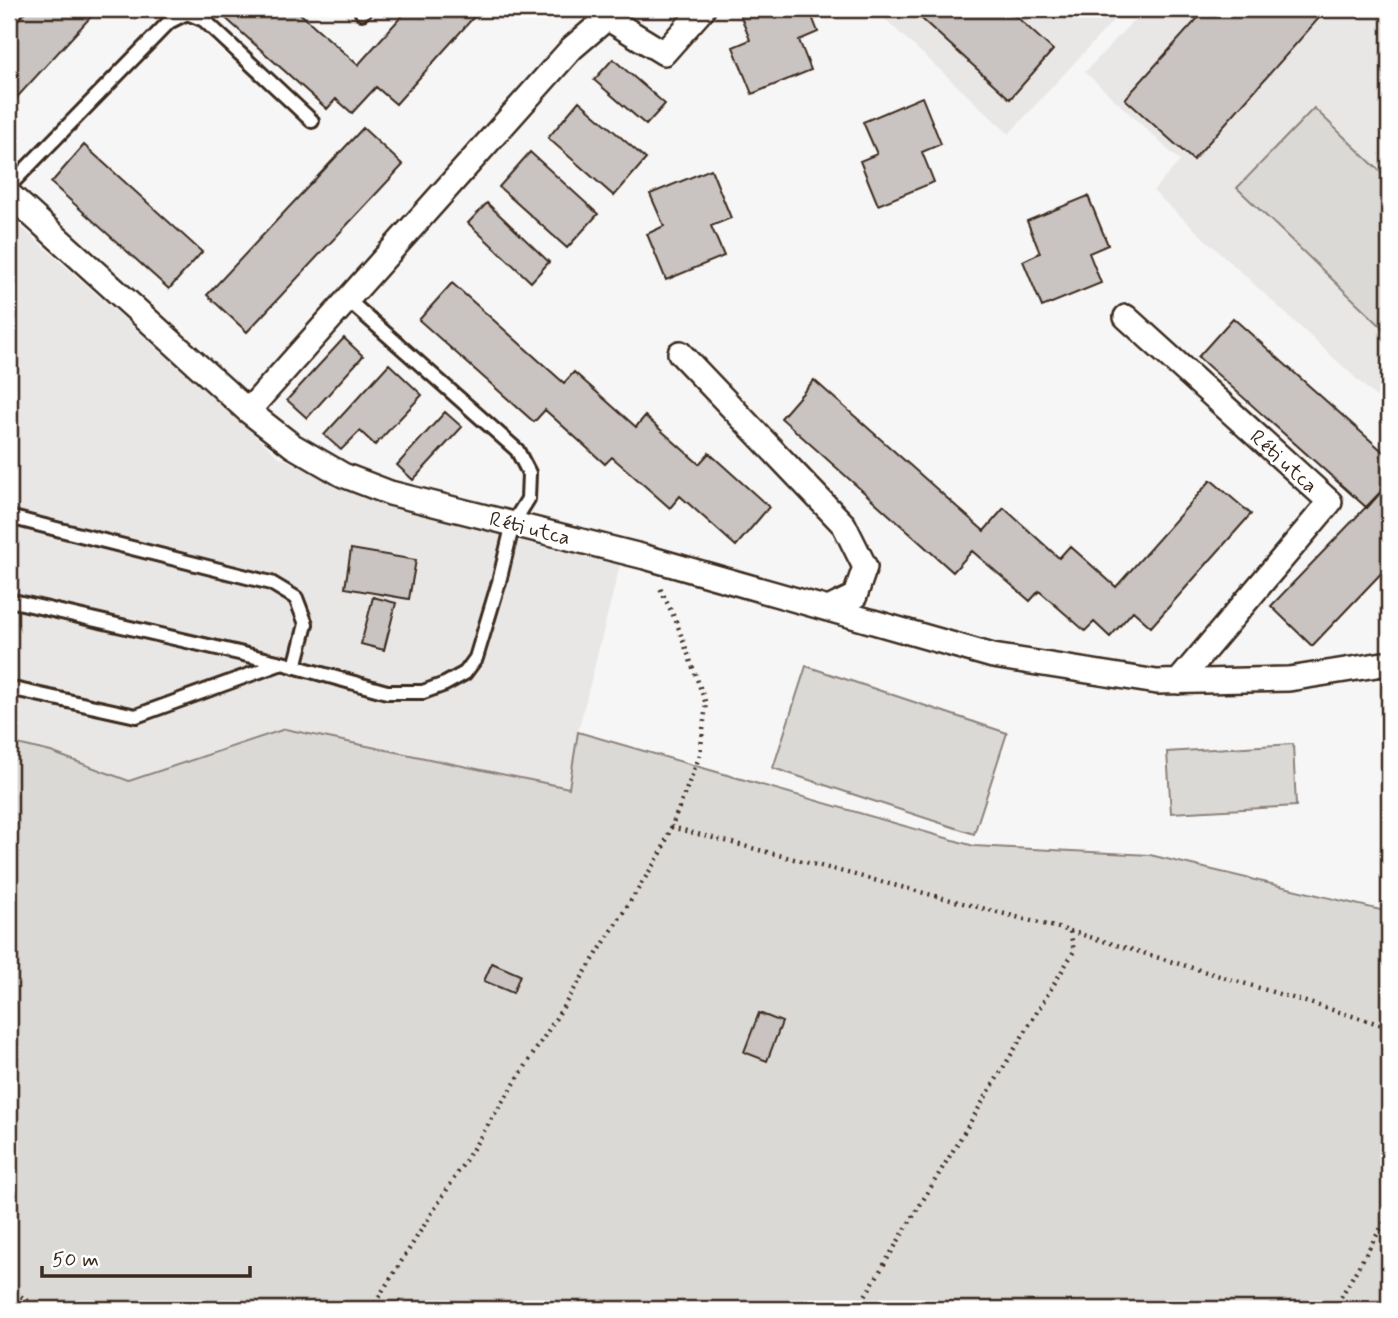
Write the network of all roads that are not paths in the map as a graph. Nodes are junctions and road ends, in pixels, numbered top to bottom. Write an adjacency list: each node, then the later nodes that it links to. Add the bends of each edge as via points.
1 (703, 9): 2 (street, via 664,53)
2 (601, 14): 6 (street)
3 (312, 121): 4 (lane, via 204,20 187,13 169,22)
4 (9, 186)
5 (9, 194): 9 (street, Réti utca)
6 (348, 300): 9 (street); 11 (lane, via 517,450 529,473 528,499)
7 (1126, 317): 16 (street, Réti utca, via 1330,502)
8 (680, 353): 13 (street, via 844,525 865,568 855,596)
9 (247, 411): 11 (street, Réti utca, via 293,446 343,475 390,494)
10 (9, 517): 15 (lane, via 271,583 296,598 306,624)
11 (513, 523): 13 (street, Réti utca); 15 (lane, via 476,657 465,673 423,692 387,692)
12 (9, 600): 15 (lane)
13 (828, 609): 16 (street, Réti utca, via 993,656)
14 (1389, 663): 16 (street, Réti utca, via 1289,679)
15 (289, 665): 17 (lane, via 136,716)
16 (1178, 682)
17 (9, 688)

